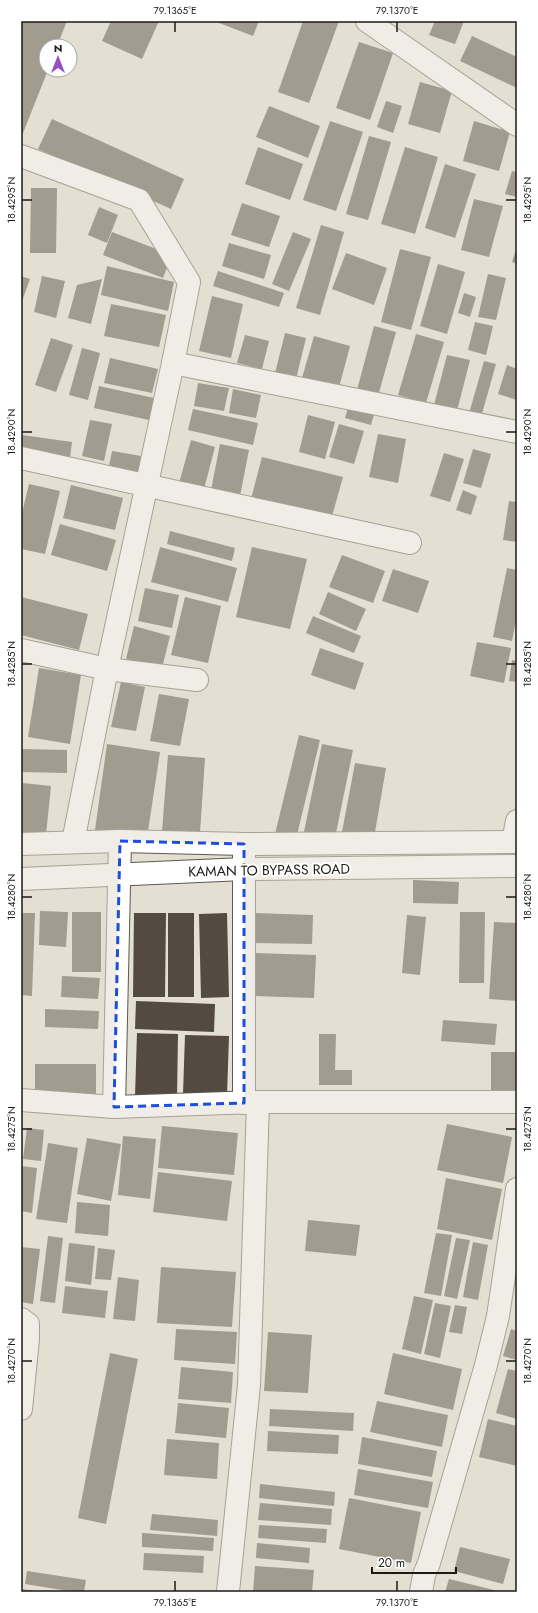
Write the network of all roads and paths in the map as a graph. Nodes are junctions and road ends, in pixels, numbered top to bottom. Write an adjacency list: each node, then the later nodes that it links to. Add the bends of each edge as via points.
1 (366, 21): 2 (street)
2 (517, 126)
3 (21, 156): 4 (street, via 139,200 189,282)
4 (173, 363): 5 (street); 7 (street)
5 (517, 432)
6 (21, 458): 7 (street)
7 (146, 486): 8 (street); 10 (street)
8 (410, 543)
9 (21, 650): 10 (street)
10 (108, 669): 11 (street); 14 (street)
11 (197, 680)
12 (517, 820): 15 (street)
13 (120, 841): 14 (street, KAMAN TO BYPASS ROAD); 17 (street, KAMAN TO BYPASS ROAD); 20 (street)
14 (73, 842): 16 (street, KAMAN TO BYPASS ROAD)
15 (515, 842): 17 (street, KAMAN TO BYPASS ROAD)
16 (21, 844)
17 (244, 844): 19 (street)
18 (517, 866): 19 (street, KAMAN TO BYPASS ROAD)
19 (244, 869): 20 (street, KAMAN TO BYPASS ROAD); 24 (street)
20 (119, 874): 21 (street, KAMAN TO BYPASS ROAD); 25 (street)
21 (21, 878)
22 (21, 1100): 25 (street)
23 (517, 1102): 24 (street)
24 (251, 1103): 25 (street); 29 (street, via 248,1386)
25 (114, 1107)
26 (517, 1189): 30 (street, via 498,1316)
27 (21, 1319): 28 (street, via 28,1324)
28 (21, 1409)
29 (228, 1592)
30 (421, 1592)

